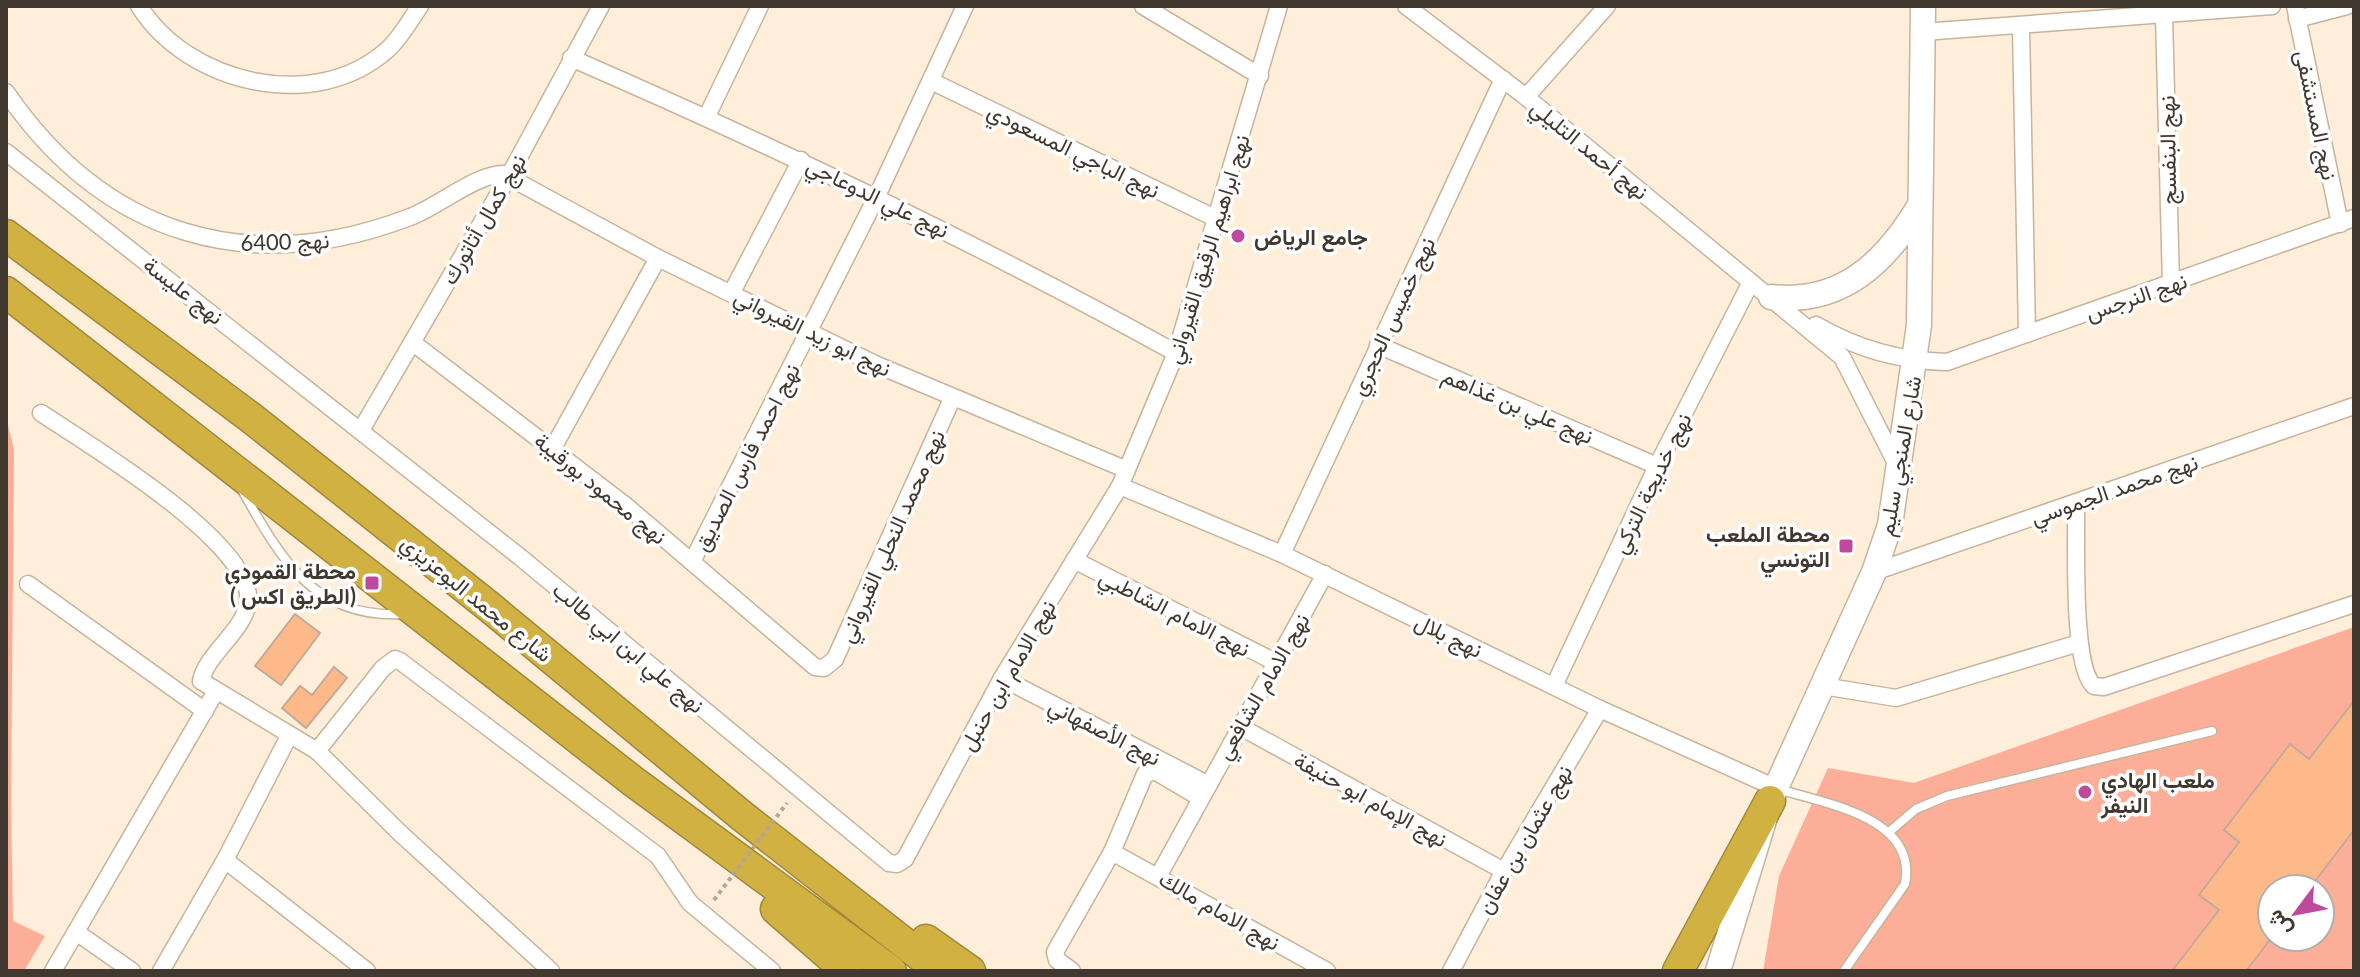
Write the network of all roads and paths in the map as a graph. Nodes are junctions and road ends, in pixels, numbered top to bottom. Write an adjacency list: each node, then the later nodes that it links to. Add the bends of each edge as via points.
1 (139, 6): 2 (street, via 181,49 225,75 282,87 331,79 361,67 388,50)
2 (420, 6)
3 (601, 6): 17 (street, نهج كمال أتاتورك)
4 (760, 6): 23 (street)
5 (965, 6): 20 (street, نهج احمد فارس الصديق)
6 (1143, 6): 18 (street)
7 (1279, 6): 18 (street, نهج ابراهيم الرقيق القيرواني)
8 (1406, 6): 19 (street, نهج أحمد التليلي)
9 (1607, 6): 22 (street)
10 (1923, 6): 16 (main road, شارع المنجي سليم)
11 (2272, 6): 14 (street)
12 (2347, 6): 13 (street)
13 (2296, 12): 32 (street, نهج المستشفى)
14 (2164, 17): 15 (street); 35 (street, نهج البنفسج)
15 (2021, 27): 16 (street); 40 (street)
16 (1923, 32): 30 (main road, شارع المنجي سليم)
17 (571, 58): 23 (street, نهج علي الدوعاجي); 26 (street, نهج كمال أتاتورك)
18 (1260, 76): 31 (street, نهج ابراهيم الرقيق القيرواني)
19 (1503, 79): 22 (street, نهج أحمد التليلي); 42 (street, نهج خميس الحجري)
20 (931, 81): 28 (street, نهج احمد فارس الصديق); 31 (street, نهج الباجي المسعودي)
21 (6, 92): 27 (street, نهج 6400, via 48,144)
22 (1526, 97): 36 (street, نهج أحمد التليلي)
23 (707, 116): 25 (street, نهج علي الدوعاجي)
24 (6, 152): 29 (street, نهج عليسة)
25 (801, 160): 28 (street, نهج علي الدوعاجي); 38 (street)
26 (509, 176): 27 (street, نهج 6400, via 498,173 411,217 327,243 244,246 167,228); 34 (street, نهج ابو زيد القيرواني); 41 (street, نهج كمال أتاتورك)
27 (86, 178): 29 (street)
28 (877, 196): 39 (street, نهج احمد فارس الصديق); 43 (street, نهج علي الدوعاجي, via 1019,266)
29 (70, 202): 48 (street, نهج عليسة)
30 (1921, 203): 36 (main road, via 1895,245 1839,288 1798,300); 44 (main road, شارع المنجي سليم)
31 (1217, 219): 43 (street, نهج ابراهيم الرقيق القيرواني)
32 (2347, 221): 35 (street, نهج النرجس)
33 (6, 235): 80 (highway, شارع محمد البوعزيزي, via 250,417)
34 (658, 258): 38 (street, نهج ابو زيد القيرواني); 49 (street)
35 (2171, 284): 40 (street, نهج النرجس)
36 (1761, 289): 44 (street, نهج أحمد التليلي, via 1859,347); 51 (street, نهج خديجة التركي); 52 (street, نهج أحمد التليلي, via 1842,357)
37 (6, 292): 50 (highway)
38 (732, 292): 39 (street, نهج ابو زيد القيرواني)
39 (809, 332): 45 (street, نهج ابو زيد القيرواني); 57 (street, نهج احمد فارس الصديق)
40 (2027, 334): 44 (street, نهج النرجس, via 1947,362)
41 (412, 342): 48 (street, نهج كمال أتاتورك); 49 (street, نهج محمود بورقيبة)
42 (1378, 345): 51 (street, نهج علي بن غذاهم); 55 (street, نهج خميس الحجري)
43 (1176, 353): 53 (street, نهج ابراهيم الرقيق القيرواني)
44 (1916, 361): 52 (main road, شارع المنجي سليم)
45 (952, 399): 53 (street, نهج ابو زيد القيرواني); 65 (street, نهج محمد النحلي القيرواني, via 835,659)
46 (2354, 406): 54 (street, نهج محمد الجموسي)
47 (41, 413): 69 (street, via 171,503 227,550 238,566 248,604 201,679)
48 (361, 430): 84 (street, نهج علي ابن ابي طالب, via 889,863)
49 (553, 448): 57 (street, نهج محمود بورقيبة)
50 (226, 462): 62 (highway); 62 (lane, via 290,568 350,611)
51 (1657, 466): 67 (street, نهج خديجة التركي)
52 (1900, 470): 58 (main road, شارع المنجي سليم)
53 (1123, 478): 55 (street, نهج بلال); 56 (street, نهج الامام ابن حنبل)
54 (2076, 503): 58 (street, نهج محمد الجموسي); 63 (street)
55 (1282, 554): 59 (street, نهج بلال)
56 (1074, 560): 64 (street, نهج الامام الشاطبي); 66 (street, نهج الامام ابن حنبل)
57 (692, 562): 65 (street, نهج محمود بورقيبة, via 815,667)
58 (1874, 572): 68 (main road, شارع المنجي سليم)
59 (1325, 574): 64 (street, نهج الامام الشافعي); 67 (street, نهج بلال)
60 (28, 584): 71 (street)
61 (2354, 604): 63 (street, via 2104,687 2094,686 2084,675)
62 (417, 613): 76 (highway)
63 (2079, 643): 68 (street, via 1896,698)
64 (1277, 663): 72 (street, نهج الامام الشافعي)
65 (824, 668)
66 (1002, 678): 77 (street, نهج الأصفهاني); 84 (street, نهج الامام ابن حنبل, via 905,859)
67 (1554, 686): 70 (street, نهج بلال)
68 (1823, 686): 78 (main road, شارع المنجي سليم)
69 (216, 691): 71 (street); 74 (street)
70 (1600, 709): 78 (street, نهج بلال); 85 (street, نهج عثمان بن عفان)
71 (205, 711): 88 (street)
72 (1239, 726): 77 (street, نهج الامام الشافعي); 85 (street, نهج الإمام ابو حنيفة)
73 (2212, 731): 81 (lane, via 1947,796 1916,809)
74 (289, 736): 75 (street); 83 (street)
75 (317, 751): 89 (street, via 389,661 400,661 658,856 690,903); 94 (street)
76 (634, 782): 95 (highway); 96 (highway)
77 (1203, 791): 82 (street, via 1150,771 1145,774); 86 (street, نهج الامام الشافعي)
78 (1773, 794): 81 (lane, via 1872,820); 102 (highway); 103 (main road, شارع المنجي سليم)
79 (787, 803): 87 (path, bridge)
80 (742, 816): 97 (highway, شارع محمد البوعزيزي); 98 (highway)
81 (1889, 832): 104 (lane, via 1906,860 1905,884)
82 (1112, 852): 86 (street, نهج الامام مالك); 99 (street, via 1054,954)
83 (225, 860): 92 (street); 93 (street)
84 (897, 864)
85 (1504, 871): 101 (street, نهج عثمان بن عفان)
86 (1159, 875): 100 (street, نهج الامام مالك)
87 (714, 900)
88 (76, 932): 90 (street); 91 (street)
89 (761, 968)
90 (53, 971)
91 (132, 971)
92 (161, 971)
93 (367, 971)
94 (551, 971)
95 (847, 971)
96 (891, 971)
97 (940, 971)
98 (970, 971)
99 (1072, 971)
100 (1327, 971)
101 (1451, 971)
102 (1678, 971)
103 (1718, 971)
104 (1844, 971)

